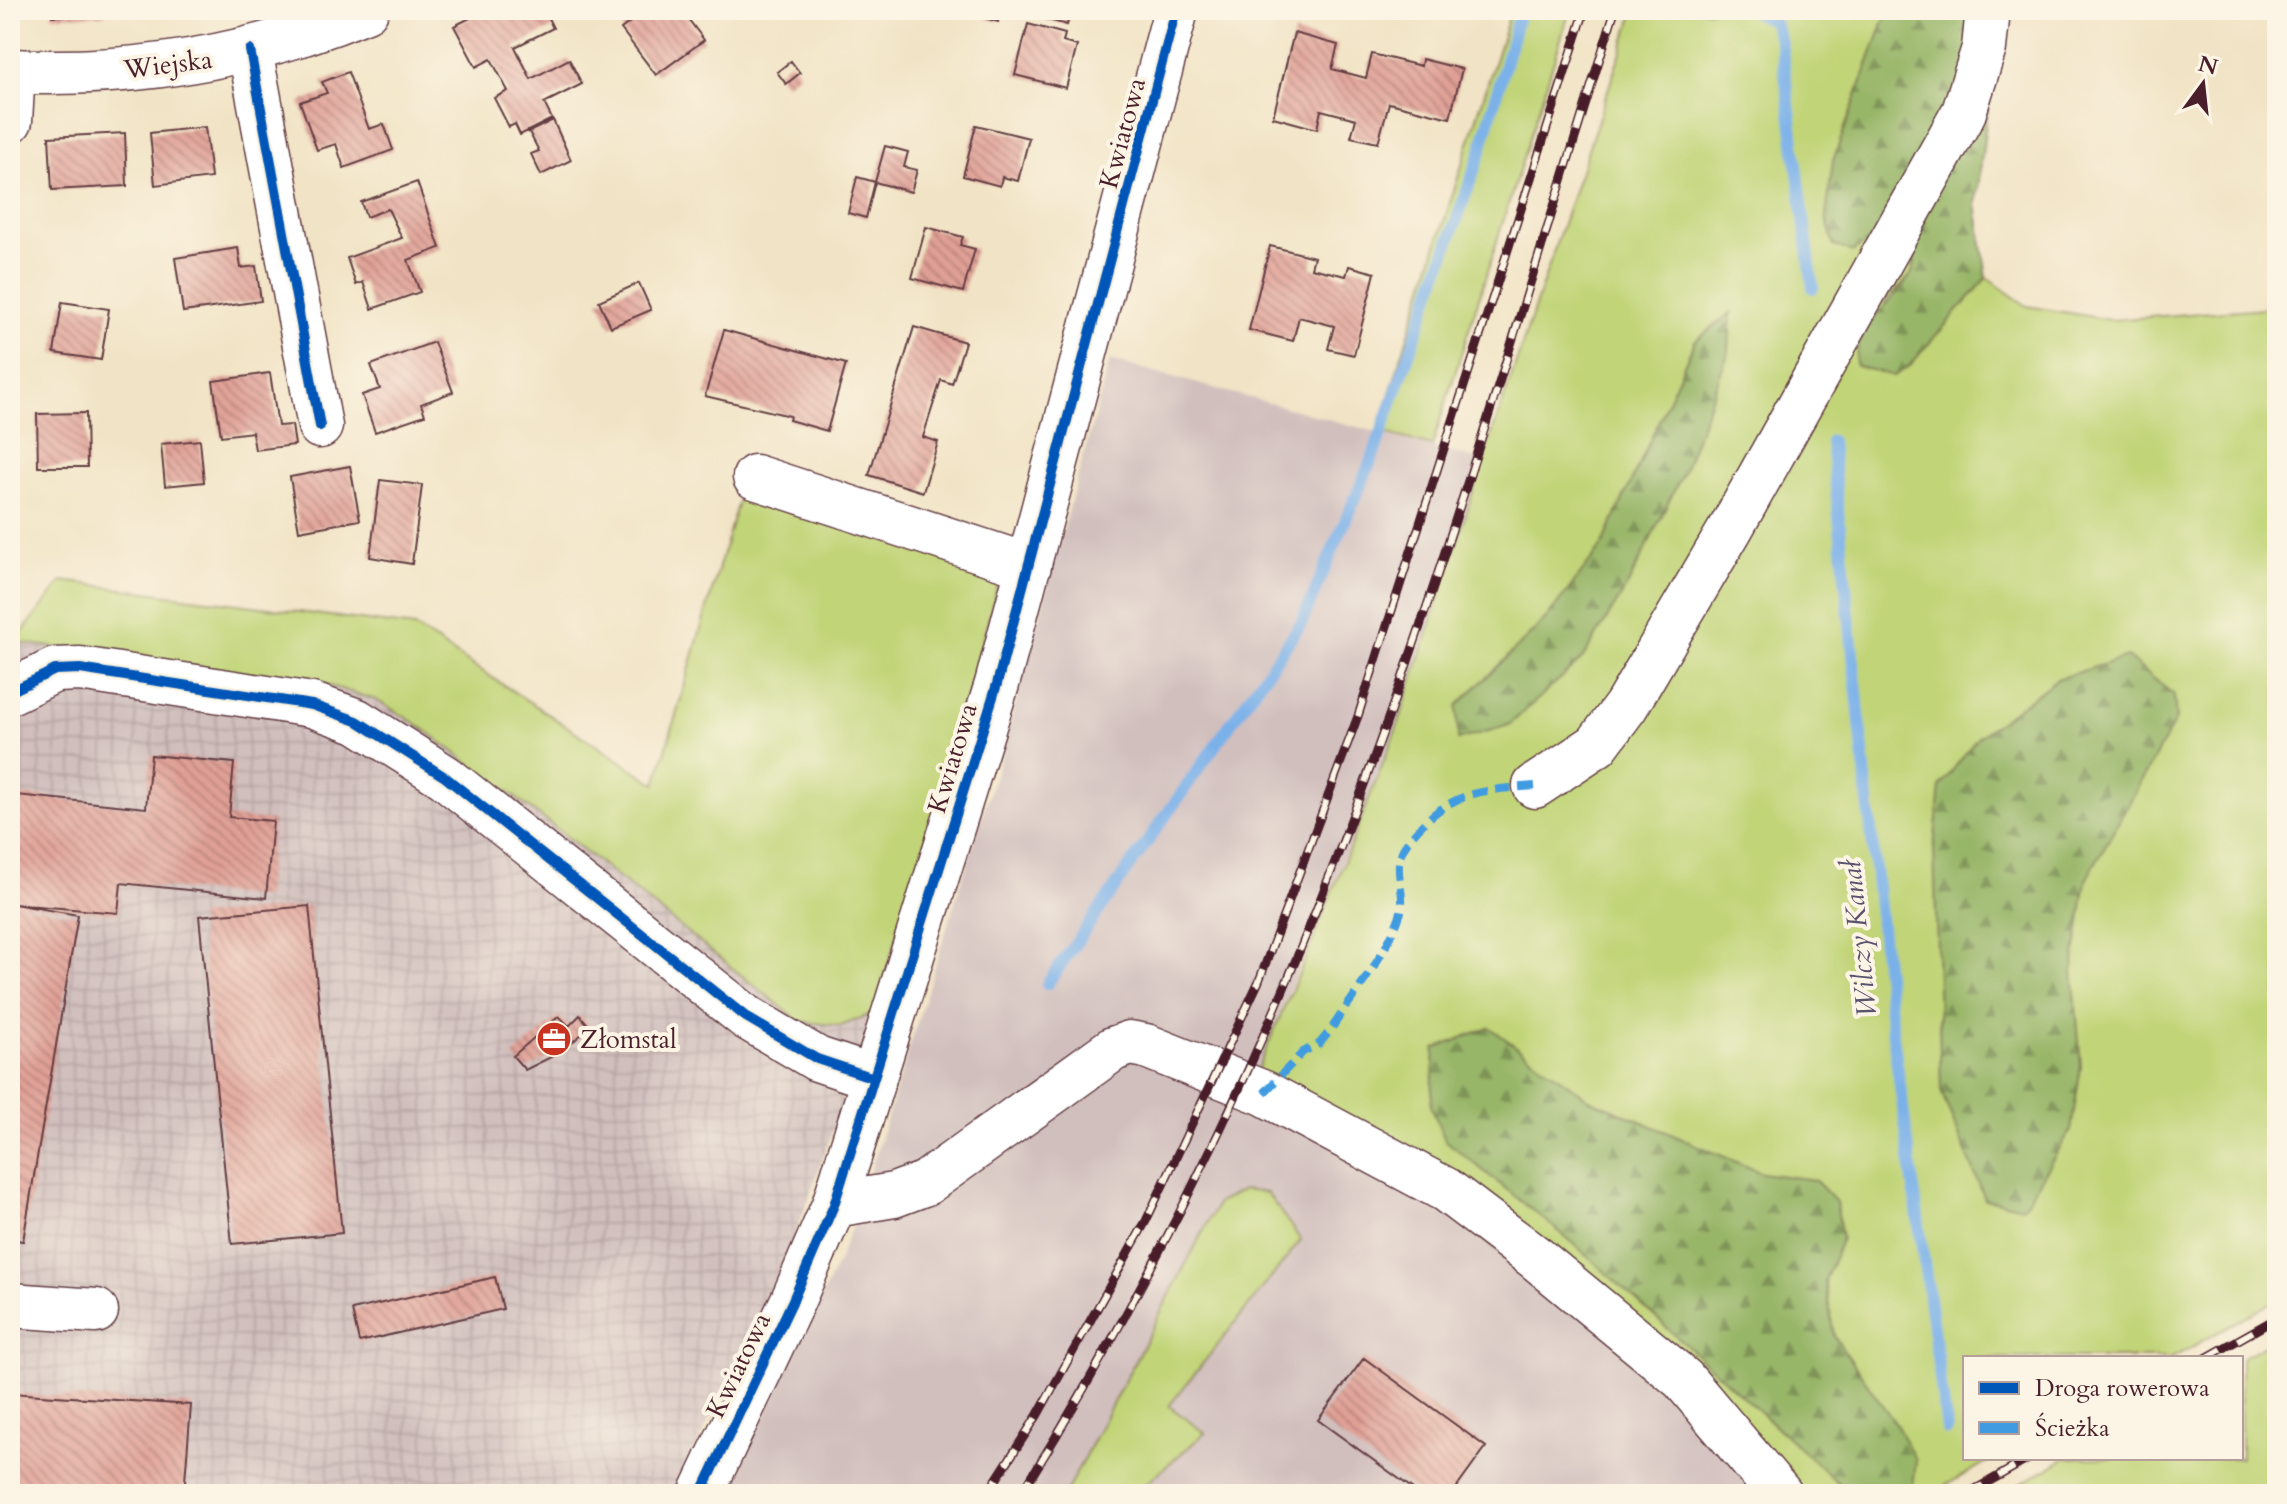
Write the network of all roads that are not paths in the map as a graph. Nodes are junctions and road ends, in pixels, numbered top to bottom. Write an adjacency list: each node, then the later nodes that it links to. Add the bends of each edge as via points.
1 (366, 10): 4 (street, Wiejska)
2 (1176, 10): 9 (street, Kwiatowa)
3 (1988, 10): 11 (street, via 1984,48 1964,112 1723,542 1626,706 1597,745)
4 (250, 50): 5 (street, Wiejska, via 160,67); 7 (street)
5 (11, 71): 6 (street)
6 (10, 121)
7 (320, 426)
8 (755, 477): 9 (street)
9 (1029, 566): 12 (street, Kwiatowa, via 972,769)
10 (10, 692): 12 (street, via 55,670 80,669 312,705 357,721 445,777 746,1017 817,1059)
11 (1535, 786)
12 (874, 1078): 13 (street, Kwiatowa)
13 (834, 1205): 16 (street, Kwiatowa); 17 (street, via 894,1195 926,1183 1113,1049 1130,1043 1146,1046 1264,1093 1446,1190 1683,1379)
14 (10, 1305): 15 (street)
15 (96, 1311)
16 (701, 1494)
17 (1780, 1494)

